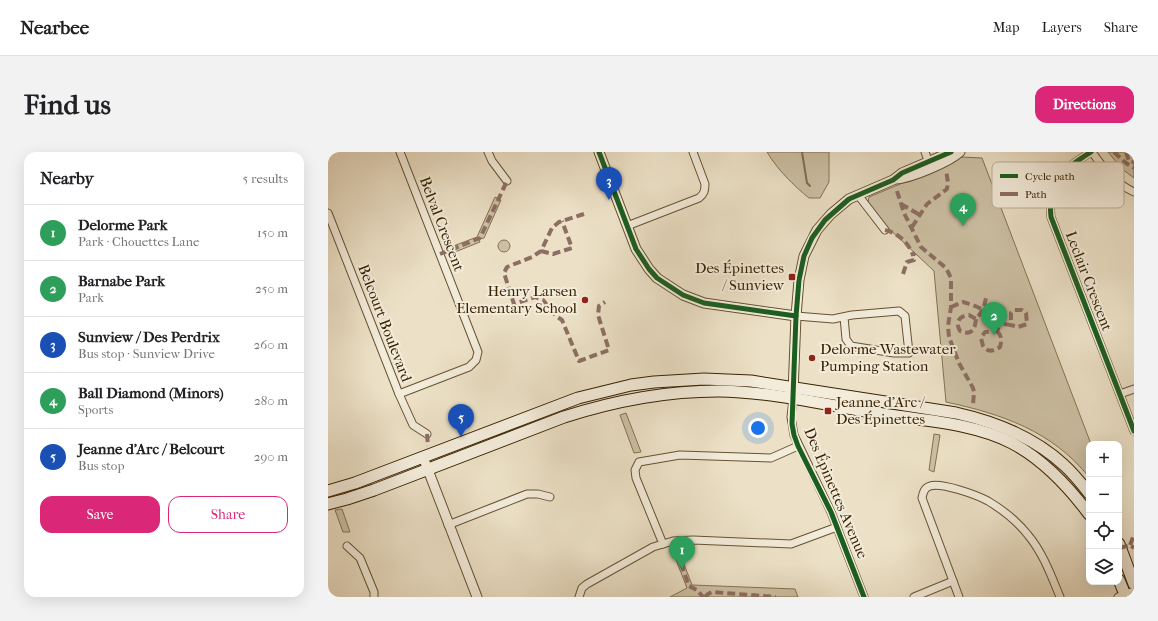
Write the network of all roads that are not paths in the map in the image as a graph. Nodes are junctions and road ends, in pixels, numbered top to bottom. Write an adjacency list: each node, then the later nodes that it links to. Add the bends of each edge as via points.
1 (400, 152): 24 (street, Belval Crescent, via 478,352 476,360 469,367)
2 (488, 152): 12 (street)
3 (599, 152): 18 (street)
4 (693, 152): 18 (street, via 705,184 703,194 699,198)
5 (925, 152): 11 (street)
6 (951, 152): 11 (street, Des Épinettes Avenue)
7 (960, 152): 11 (street, Des Épinettes Avenue, via 956,156)
8 (1092, 152): 9 (street, Leclair Crescent); 10 (street)
9 (1076, 162)
10 (1100, 162)
11 (930, 164): 15 (street, Des Épinettes Avenue, via 903,179 893,180)
12 (507, 181)
13 (1124, 186): 14 (street)
14 (1134, 192)
15 (858, 195): 19 (street); 20 (street, Des Épinettes Avenue, via 830,214 810,242 801,267)
16 (1050, 208): 25 (street, Leclair Crescent, via 1051,217)
17 (328, 214): 24 (street, Belcourt Boulevard)
18 (627, 226): 20 (street, via 636,249 650,270 657,278 683,295 716,305)
19 (885, 230)
20 (796, 316): 21 (street, via 833,319); 23 (street, Des Épinettes Avenue)
21 (844, 317): 21 (street, via 846,339 851,346 909,353 905,316 899,311)
22 (1134, 389): 25 (street)
23 (793, 393): 28 (street, Des Épinettes Avenue, via 792,424); 29 (main road, via 751,381 711,379 631,385 560,404); 30 (main road, via 671,393 628,400 564,417); 31 (main road, via 977,417 1005,427 1039,445 1064,465); 35 (main road, via 993,435 1045,465)
24 (399, 394): 27 (street, Belcourt Boulevard, via 413,425)
25 (1120, 394): 26 (street, Leclair Crescent)
26 (1134, 431)
27 (427, 434)
28 (798, 446): 37 (street, Des Épinettes Avenue); 38 (street, via 771,458 680,455 639,462 636,478)
29 (423, 457): 30 (street); 32 (main road)
30 (428, 469): 34 (main road, via 360,495); 36 (street)
31 (1086, 490)
32 (328, 491)
33 (550, 497): 36 (street, via 527,494)
34 (328, 504)
35 (1088, 513)
36 (448, 525): 46 (street)
37 (837, 526): 38 (street, via 791,544 693,540); 48 (street, Des Épinettes Avenue)
38 (663, 544): 47 (street, via 653,547 587,584 582,588)
39 (347, 546): 45 (street, via 360,558)
40 (1121, 549): 42 (main road)
41 (953, 581): 49 (street); 50 (street); 51 (street, via 922,498 924,490 930,486 939,485 976,496 988,501 1015,520 1041,552)
42 (1134, 584)
43 (1121, 585): 44 (main road)
44 (1126, 595)
45 (374, 597)
46 (477, 597)
47 (579, 597)
48 (864, 597)
49 (914, 597)
50 (959, 597)
51 (1060, 597)

